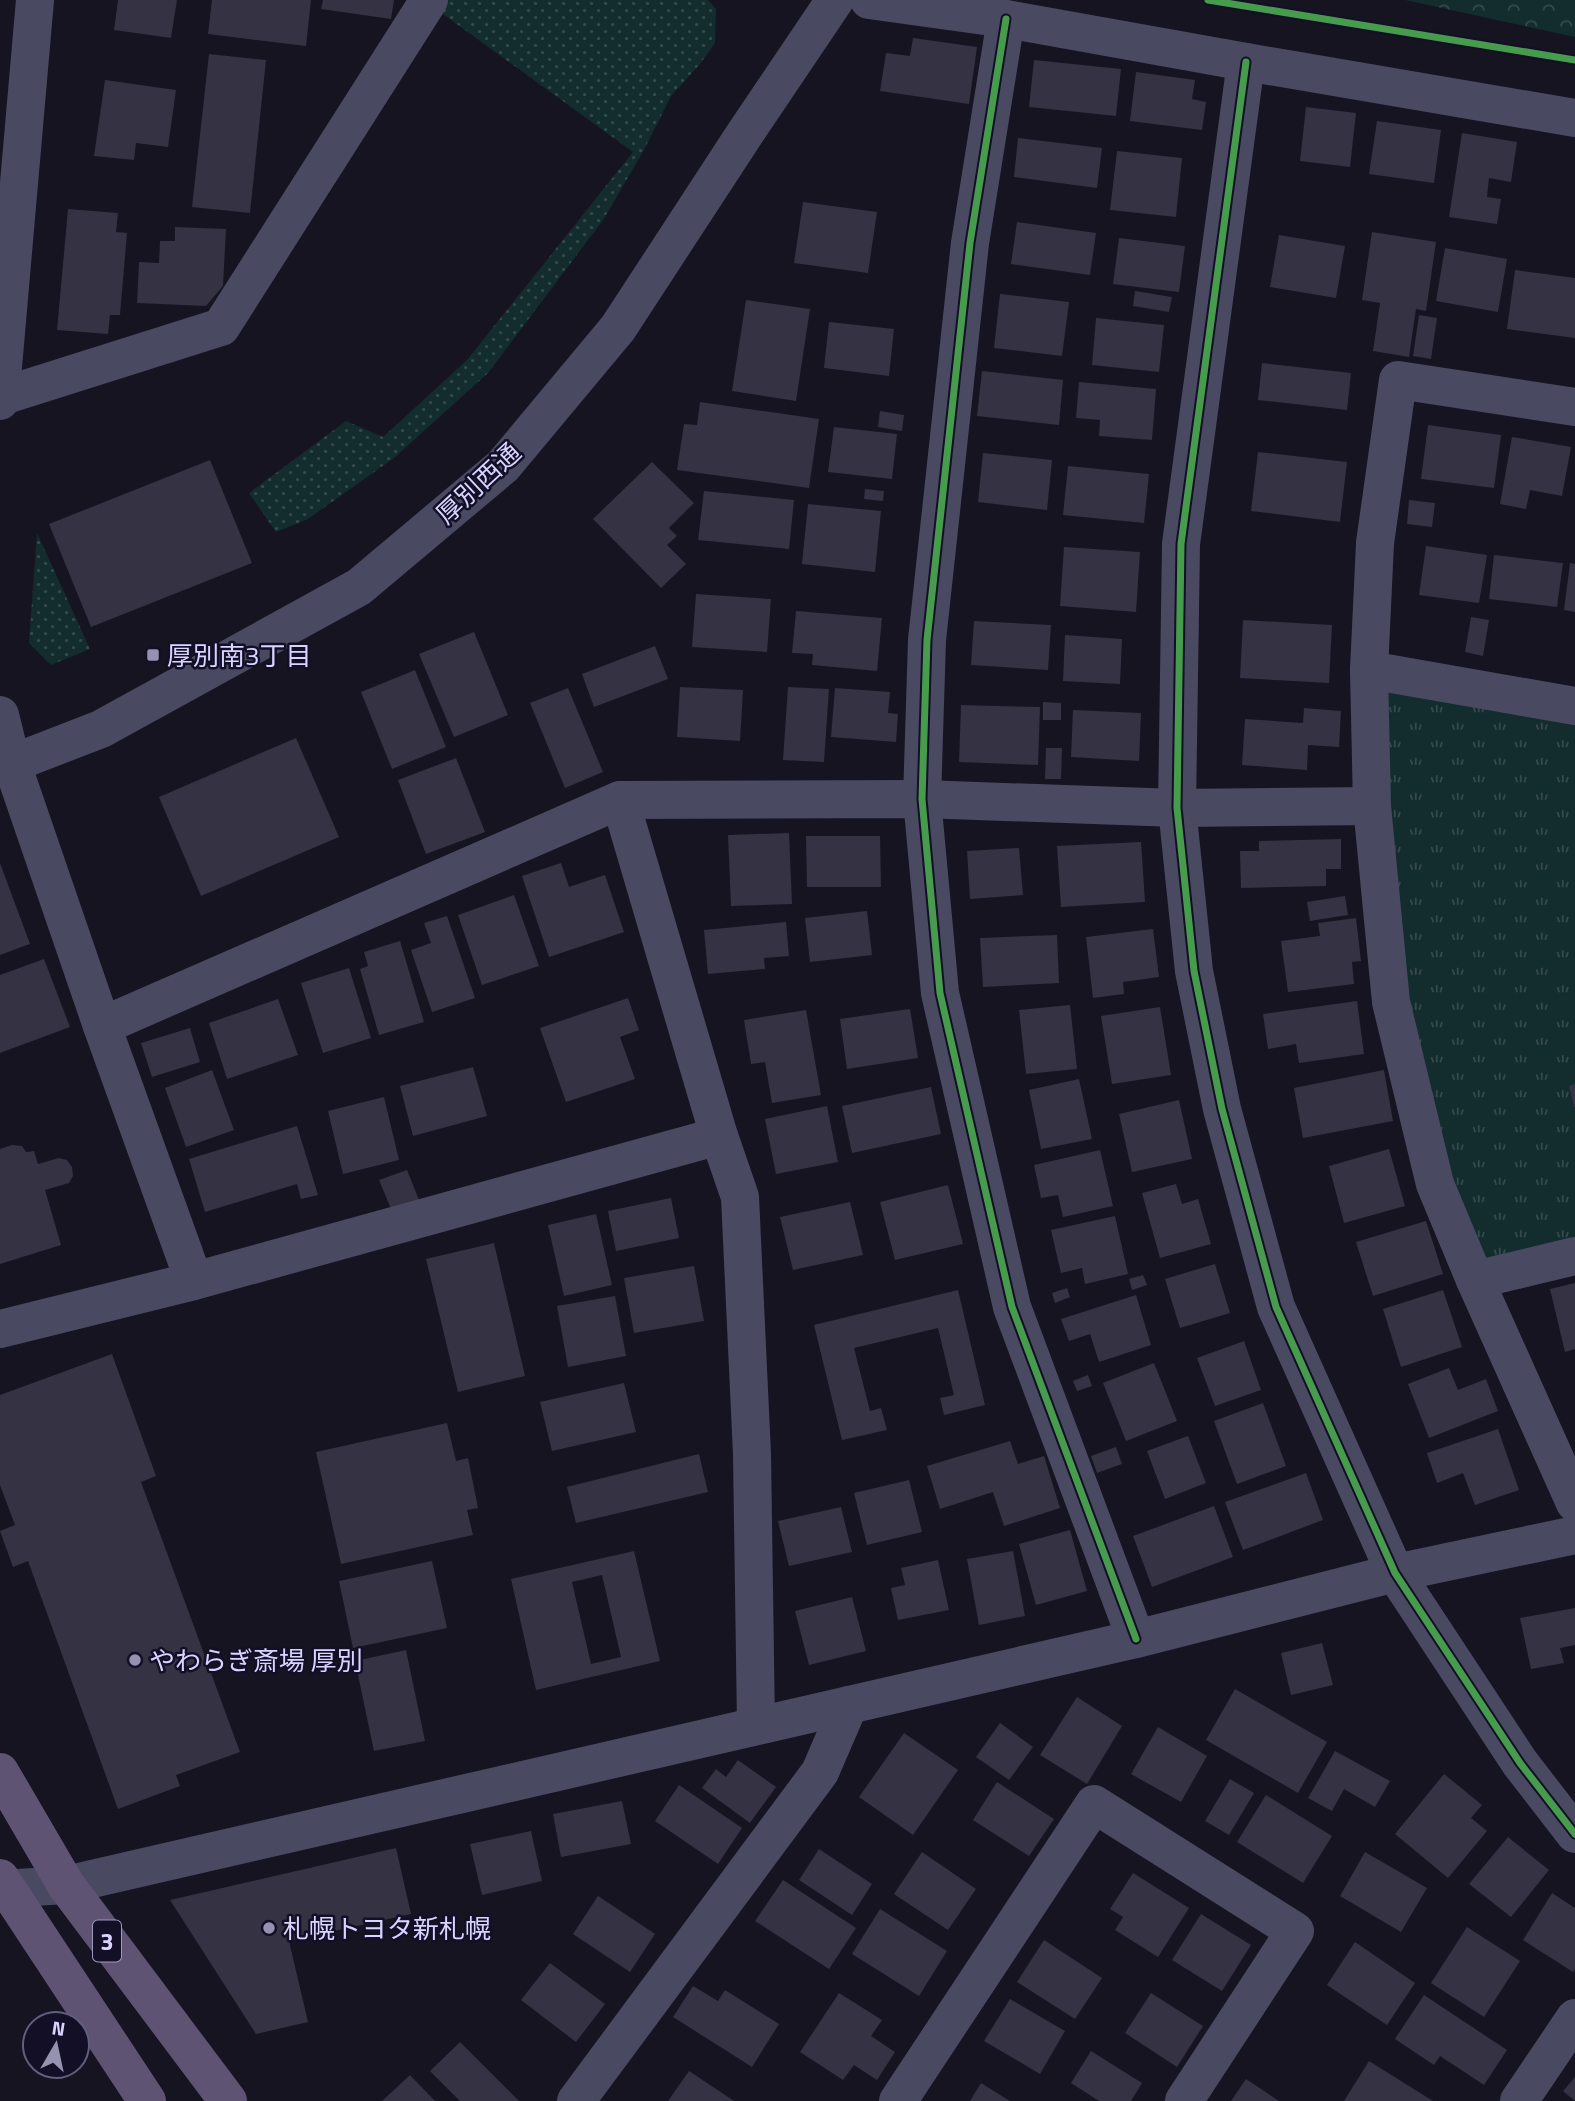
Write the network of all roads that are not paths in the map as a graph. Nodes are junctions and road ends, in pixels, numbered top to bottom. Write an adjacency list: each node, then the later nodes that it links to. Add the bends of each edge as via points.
1 (35, 0): 7 (street)
2 (429, 0): 9 (street, via 221,327)
3 (835, 0): 14 (street, 厚別西通, via 618,328 503,466 359,587 101,729)
4 (869, 0): 5 (street)
5 (1006, 19): 6 (street); 15 (street, via 970,243 927,640)
6 (1246, 62): 8 (street); 18 (street, via 1181,544)
7 (13, 116): 9 (street)
8 (1575, 118)
9 (0, 398)
10 (1575, 407): 11 (street, via 1398,380 1375,543)
11 (1369, 670): 12 (street); 17 (street)
12 (1575, 706)
13 (0, 715): 14 (street)
14 (6, 766): 19 (street)
15 (922, 799): 16 (street); 18 (street); 28 (street, via 940,993 1012,1307)
16 (620, 800): 19 (street); 20 (street)
17 (1372, 806): 18 (street); 22 (street, via 1391,1002 1435,1184)
18 (1177, 808): 27 (street, via 1194,971 1222,1109 1276,1307)
19 (102, 1026): 23 (street)
20 (719, 1136): 23 (street); 30 (street, via 740,1197 752,1454)
21 (1575, 1256): 22 (street)
22 (1475, 1280): 25 (street)
23 (194, 1281): 24 (street)
24 (0, 1328)
25 (1575, 1503)
26 (1575, 1535): 27 (street)
27 (1395, 1573): 28 (street); 32 (street, via 1520,1763)
28 (1136, 1639): 29 (street)
29 (849, 1705): 30 (street); 38 (street, via 820,1772)
30 (756, 1725): 34 (street)
31 (0, 1772): 34 (main road, 3)
32 (1575, 1834)
33 (2, 1885): 34 (street); 36 (main road, 3)
34 (66, 1885): 37 (main road, 3)
35 (1575, 2018): 41 (street)
36 (147, 2101)
37 (228, 2101)
38 (576, 2101)
39 (898, 2101): 40 (street, via 1094,1804 1295,1931)
40 (1184, 2101)
41 (1518, 2101)

